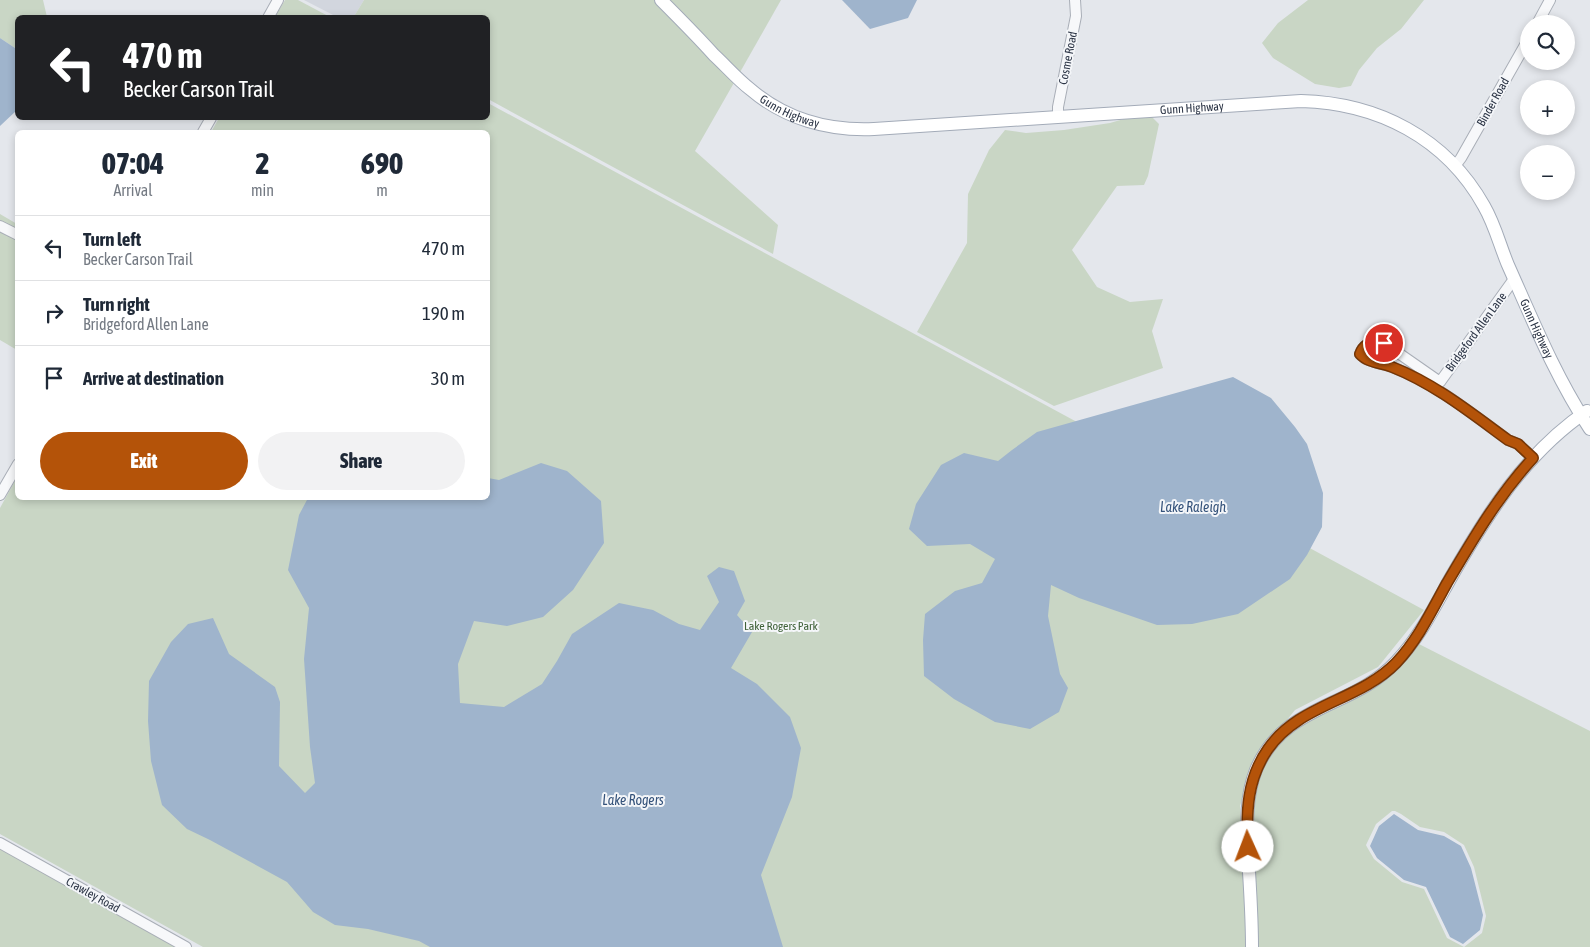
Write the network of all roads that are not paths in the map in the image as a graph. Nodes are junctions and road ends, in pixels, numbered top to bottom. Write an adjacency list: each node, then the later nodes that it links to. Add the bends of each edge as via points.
1 (278, 0): 5 (street)
2 (661, 0): 8 (main road, Gunn Highway, via 754,93 788,114 814,123 844,129 874,129)
3 (1075, 0): 8 (street, Cosme Road, via 1076,16)
4 (1550, 0): 6 (street)
5 (270, 15)
6 (1542, 15)
7 (1520, 54): 9 (street, Binder Road)
8 (1058, 117): 9 (main road, Gunn Highway, via 1289,102 1332,103 1366,110 1399,124 1426,141)
9 (1455, 166): 10 (main road, Gunn Highway, via 1478,195)
10 (1493, 224): 13 (main road, Gunn Highway); 14 (main road)
11 (0, 226): 12 (street)
12 (15, 234)
13 (1514, 279): 14 (main road, Gunn Highway, via 1555,368); 16 (street, Bridgeford Allen Lane, via 1440,382 1384,343 1376,341 1365,346 1360,354 1448,396)
14 (1586, 413): 15 (main road, Gunn Highway); 16 (main road, via 1554,436)
15 (1590, 429)
16 (1533, 458): 21 (main road, via 1484,521 1402,656 1366,686 1296,721 1274,741 1262,759 1250,791 1247,818)
17 (15, 469): 18 (street)
18 (0, 495)
19 (0, 843): 20 (street, Crawley Road)
20 (186, 947)
21 (1252, 947)

